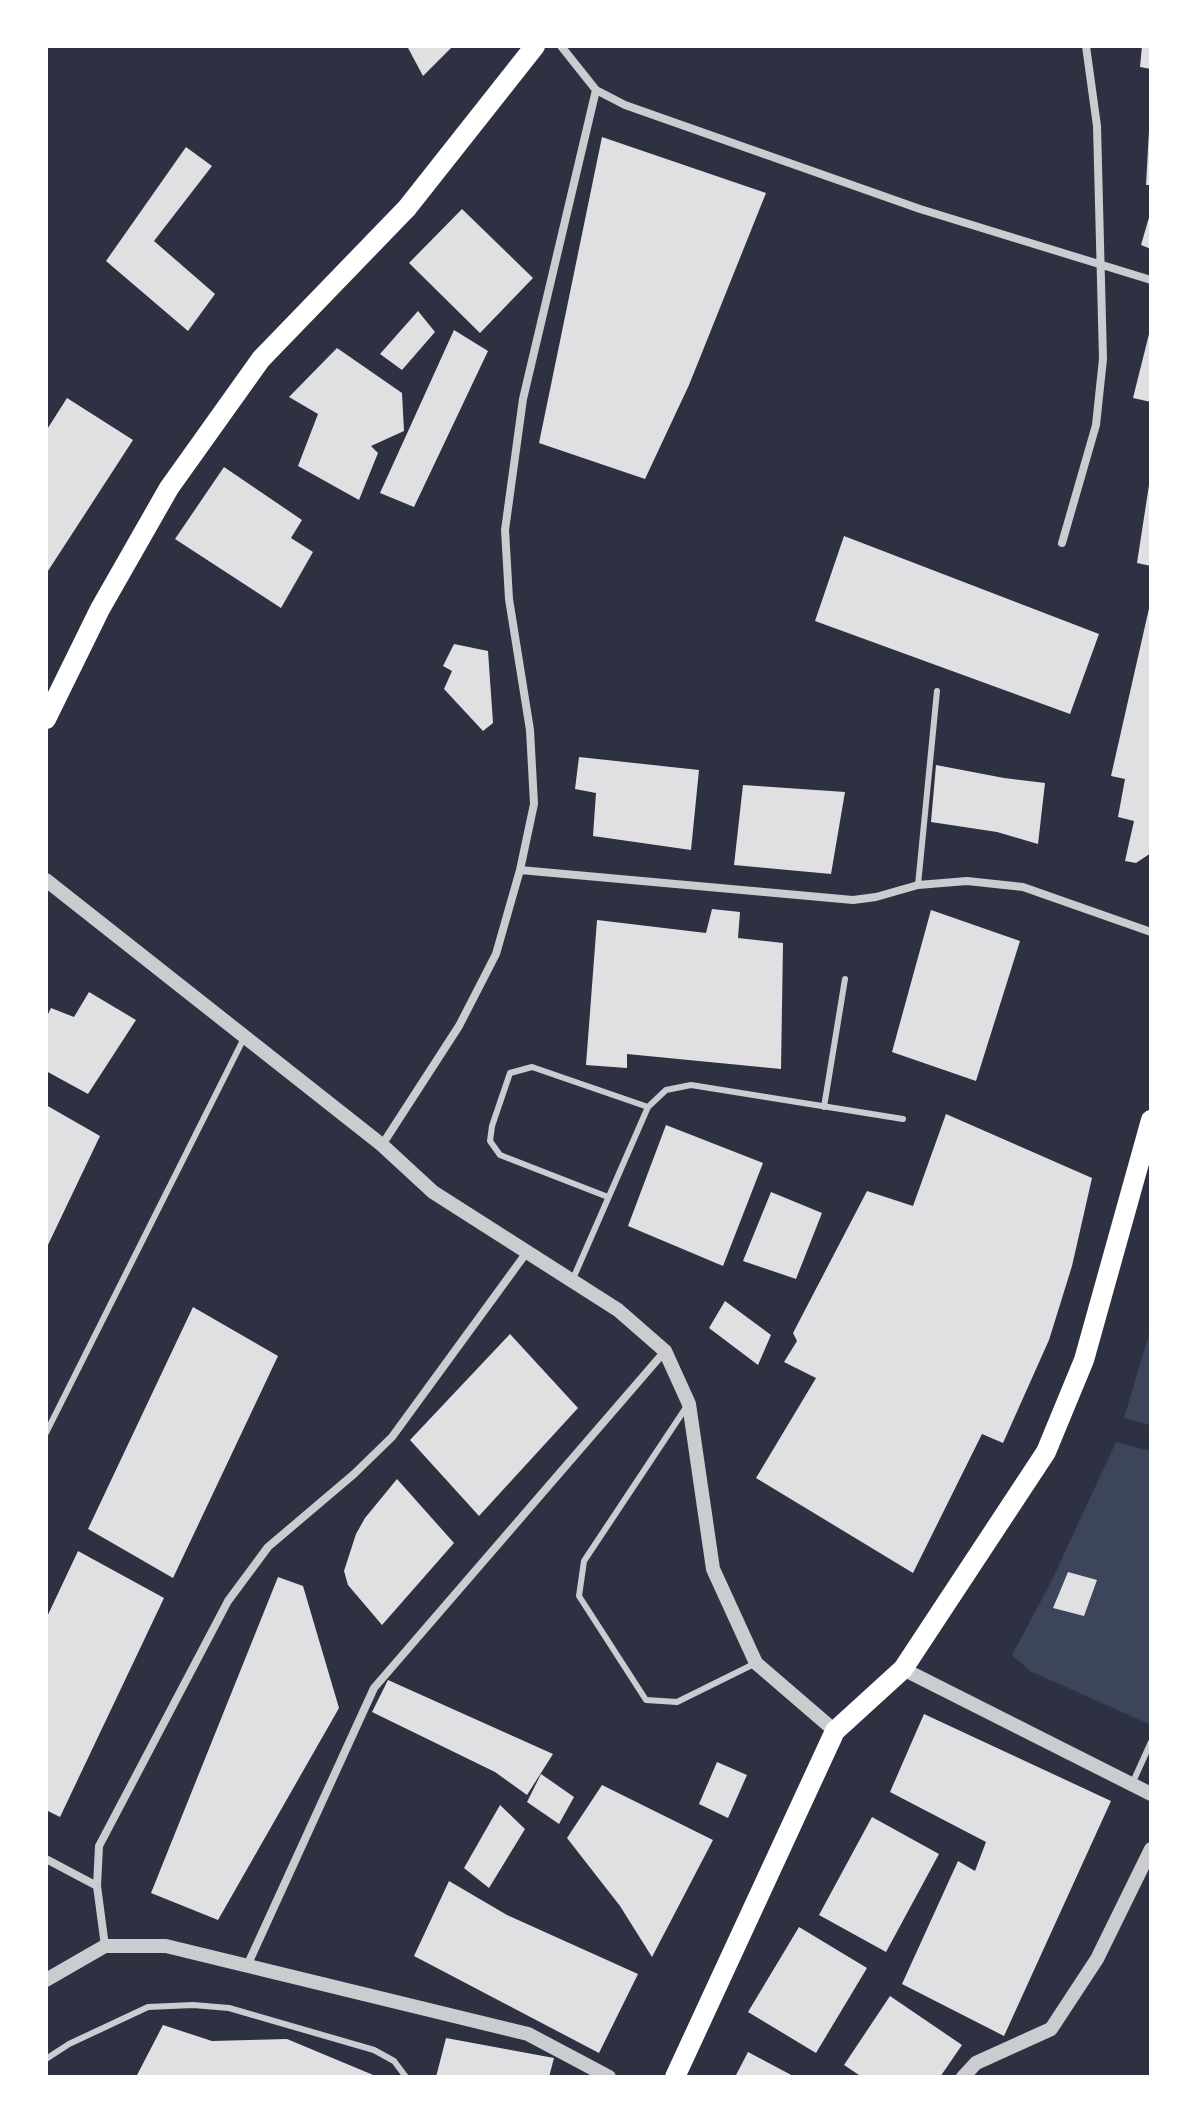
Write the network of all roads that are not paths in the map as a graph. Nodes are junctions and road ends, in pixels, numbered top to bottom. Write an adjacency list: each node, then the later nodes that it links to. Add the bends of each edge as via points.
1 (535, 46): 9 (main road, via 407,208 261,359 169,488 100,609)
2 (561, 46): 4 (street)
3 (1086, 46): 5 (street, via 1097,126)
4 (596, 90): 5 (street, via 625,105 906,204); 10 (street, via 523,399 505,530 534,804)
5 (1101, 265): 6 (street); 7 (street, via 1103,359 1096,425)
6 (1151, 280)
7 (1062, 543)
8 (937, 691): 12 (lane)
9 (46, 719)
10 (520, 870): 12 (street, via 853,900); 20 (street, via 490,966 459,1026)
11 (46, 880): 15 (street)
12 (918, 885): 13 (street, via 967,881 1023,887)
13 (1151, 932)
14 (845, 979): 17 (lane)
15 (245, 1036): 20 (street); 26 (lane)
16 (648, 1107): 17 (lane, via 666,1090 691,1085); 21 (lane); 21 (lane, via 532,1067 510,1073 490,1141 500,1155)
17 (824, 1107): 18 (lane)
18 (903, 1119)
19 (1150, 1131): 28 (main road, via 1084,1360 1046,1452)
20 (382, 1145): 22 (street, via 433,1192)
21 (608, 1197): 23 (lane)
22 (527, 1252): 23 (street); 35 (street, via 392,1437 268,1547 228,1601 99,1846)
23 (572, 1281): 24 (street, via 618,1310)
24 (665, 1351): 25 (street); 37 (street, via 374,1688)
25 (689, 1404): 27 (street, via 713,1569); 27 (lane, via 584,1561 579,1596 646,1700 677,1702)
26 (46, 1433)
27 (756, 1663): 29 (street)
28 (903, 1669): 29 (main road); 31 (street)
29 (835, 1731): 42 (main road)
30 (1151, 1742): 31 (lane)
31 (1132, 1784): 32 (street)
32 (1151, 1794)
33 (1151, 1849): 43 (street, via 1097,1959 1051,2029 976,2063)
34 (46, 1859): 35 (street)
35 (97, 1886): 36 (street)
36 (105, 1946): 37 (street, via 166,1946); 38 (street)
37 (247, 1966): 41 (street, via 528,2034)
38 (46, 1980)
39 (46, 2059): 40 (lane, via 148,2007 193,2005 229,2008 374,2050 394,2061)
40 (406, 2077)
41 (609, 2077)
42 (675, 2077)
43 (963, 2077)

